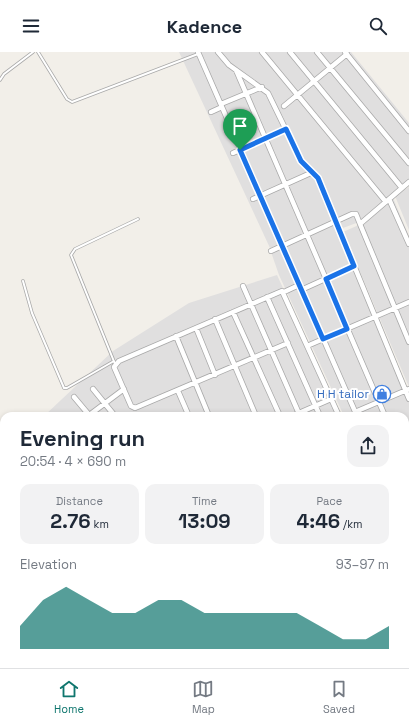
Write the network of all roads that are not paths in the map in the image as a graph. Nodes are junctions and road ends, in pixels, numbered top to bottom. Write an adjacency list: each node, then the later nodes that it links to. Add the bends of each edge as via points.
1 (33, 52): 11 (lane)
2 (38, 52): 7 (lane, via 67,99 72,102)
3 (218, 52): 10 (street)
4 (262, 52): 15 (street)
5 (290, 52): 12 (street)
6 (317, 52): 9 (street)
7 (199, 53): 16 (street)
8 (346, 53): 9 (street); 20 (street)
9 (330, 68): 12 (street); 24 (street)
10 (236, 70): 13 (street); 14 (street)
11 (0, 80)
12 (314, 81): 15 (street); 28 (street)
13 (262, 87): 14 (street); 19 (street, via 275,104)
14 (246, 94): 16 (street); 21 (street)
15 (297, 95): 17 (street); 31 (street)
16 (221, 106): 18 (street); 22 (street)
17 (284, 106)
18 (212, 112)
19 (286, 129): 21 (street); 25 (street, via 301,161)
20 (409, 131)
21 (265, 139): 22 (street); 27 (street)
22 (240, 150): 23 (street); 29 (street)
23 (233, 153)
24 (409, 163)
25 (313, 172): 27 (street); 33 (street)
26 (409, 183): 28 (street)
27 (285, 184): 29 (street); 35 (street)
28 (402, 188): 31 (street)
29 (260, 195): 30 (street); 37 (street)
30 (253, 199)
31 (388, 201): 34 (street); 36 (street)
32 (138, 218): 62 (lane, via 75,249 71,255)
33 (336, 221): 34 (street, via 354,213); 35 (street); 39 (street)
34 (360, 224): 49 (street)
35 (307, 234): 37 (street); 40 (street)
36 (409, 244)
37 (282, 246): 38 (street); 42 (street)
38 (271, 251)
39 (354, 266): 40 (street); 51 (street)
40 (326, 279): 44 (street); 54 (street)
41 (23, 281): 62 (lane, via 32,313 64,388)
42 (299, 285): 44 (street); 45 (street)
43 (243, 286): 48 (street)
44 (301, 290): 56 (street)
45 (284, 292): 46 (street, via 280,291); 59 (street)
46 (268, 297): 48 (street); 58 (street)
47 (409, 302): 49 (street)
48 (251, 304): 50 (street); 60 (street)
49 (395, 308): 51 (street); 57 (street)
50 (233, 312): 52 (street); 61 (street)
51 (375, 317): 54 (street); 68 (street)
52 (215, 319): 53 (street); 63 (street)
53 (196, 328): 55 (street); 64 (street)
54 (347, 329): 56 (street); 73 (street)
55 (176, 336): 62 (street); 65 (street)
56 (323, 339): 59 (street); 87 (street)
57 (409, 342)
58 (288, 343): 60 (street); 75 (street)
59 (307, 346): 71 (street)
60 (272, 351): 61 (street); 83 (street)
61 (254, 359): 63 (street); 82 (street)
62 (114, 362): 67 (street)
63 (235, 366): 64 (street); 81 (street)
64 (215, 375): 65 (street)
65 (195, 383): 69 (street); 80 (street)
66 (93, 389): 74 (street)
67 (124, 389): 69 (street, via 131,406 135,408); 74 (street)
68 (407, 389): 72 (street); 73 (street)
69 (178, 391): 79 (street)
70 (74, 397): 76 (street)
71 (331, 398): 75 (street); 86 (street)
72 (409, 399)
73 (379, 402): 88 (street); 89 (street)
74 (105, 403): 77 (street); 78 (street)
75 (316, 405): 84 (street); 85 (street)
76 (86, 412)
77 (94, 412)
78 (112, 412)
79 (187, 412)
80 (206, 412)
81 (254, 412)
82 (278, 412)
83 (299, 412)
84 (304, 412)
85 (319, 412)
86 (336, 412)
87 (355, 412)
88 (360, 412)
89 (383, 412)

